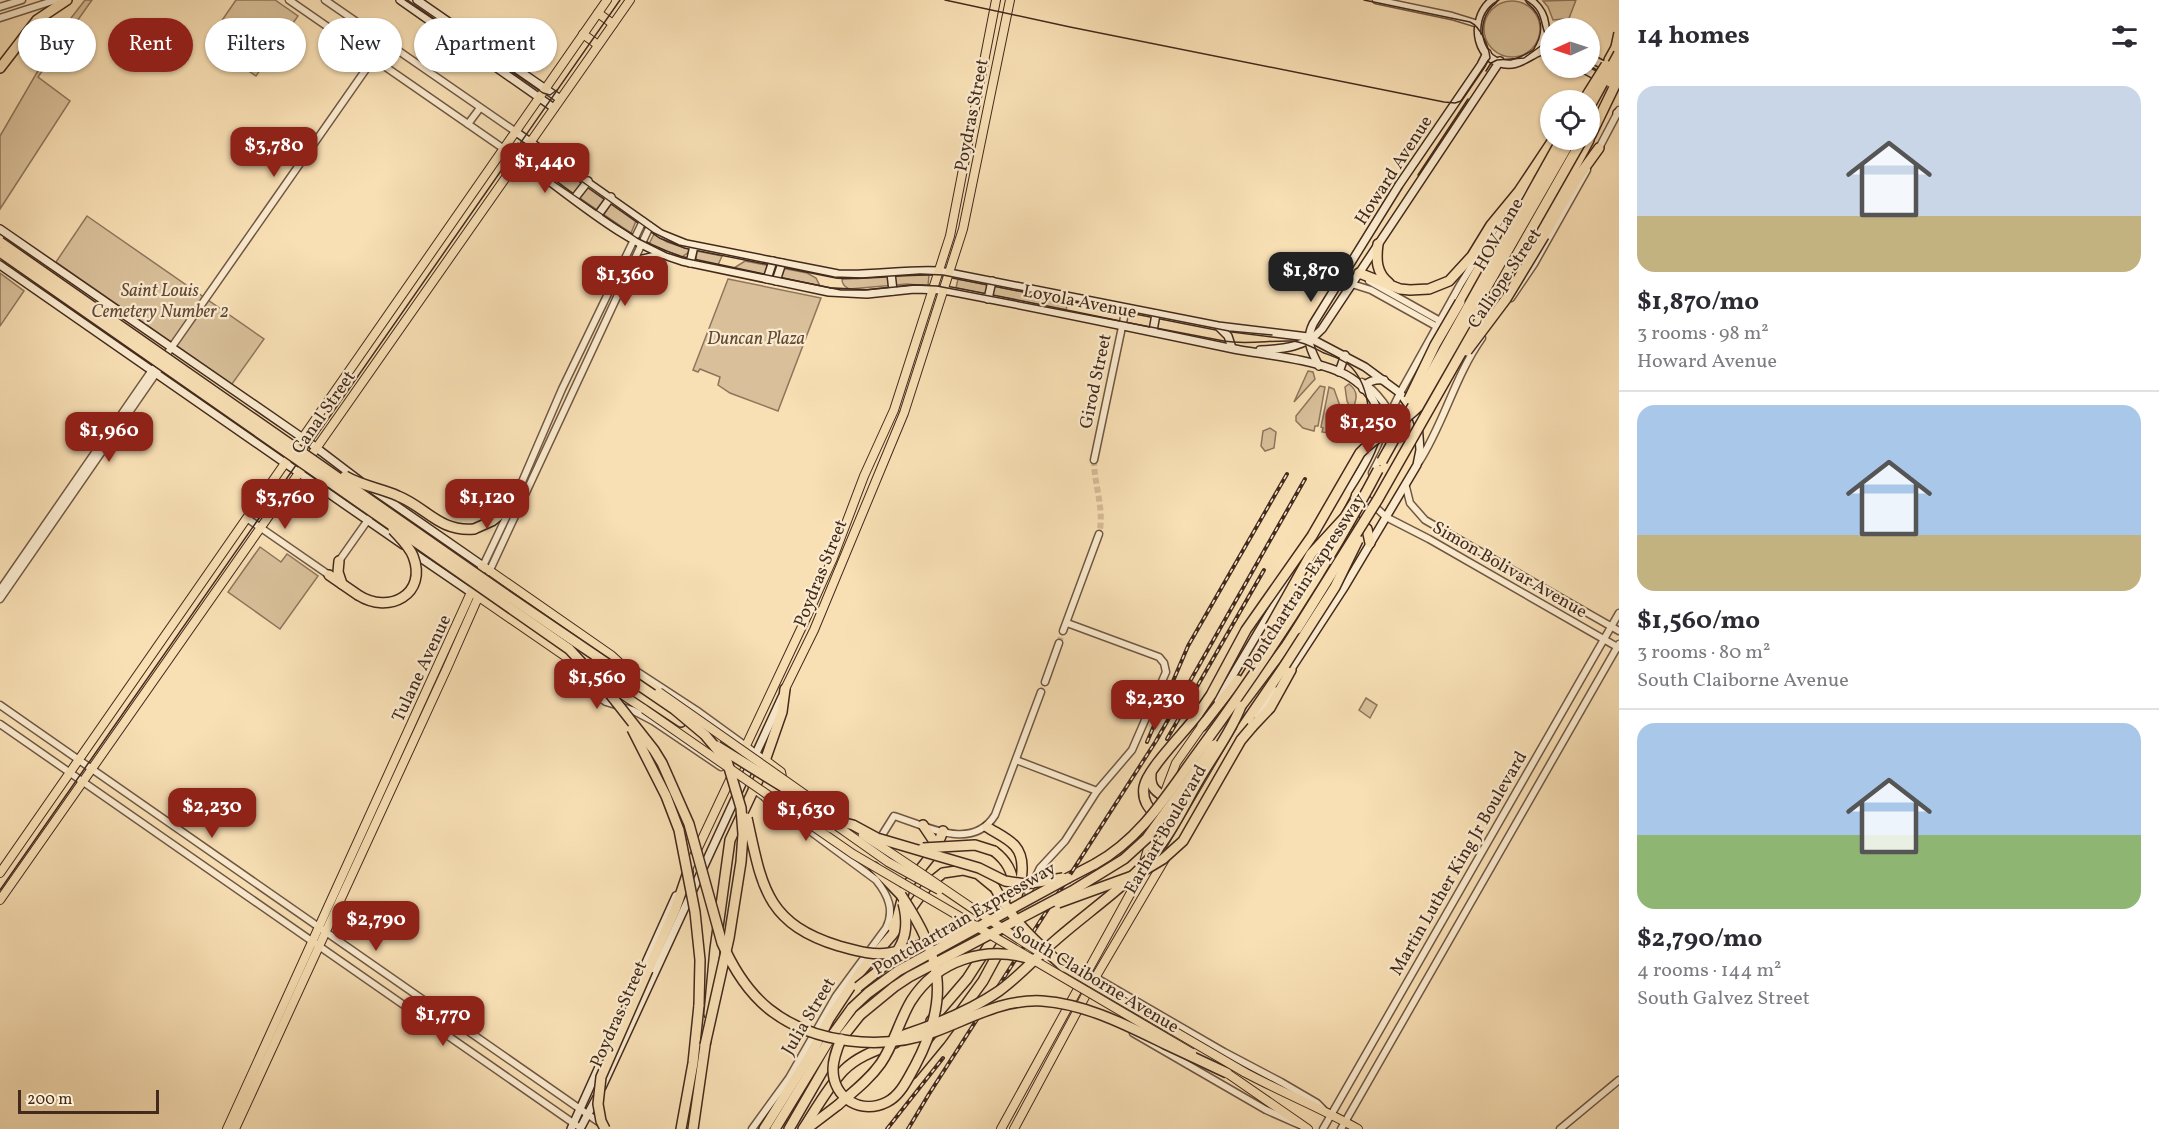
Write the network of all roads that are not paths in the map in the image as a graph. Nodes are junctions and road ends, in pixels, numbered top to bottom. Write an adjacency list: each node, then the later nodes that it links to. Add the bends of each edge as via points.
1 (22, 0): 15 (street)
2 (56, 0): 17 (street)
3 (67, 0): 36 (highway, via 43,15)
4 (289, 0): 20 (street)
5 (325, 0): 18 (street)
6 (400, 0): 46 (main road)
7 (417, 0): 42 (main road)
8 (607, 0): 16 (main road, Canal Street)
9 (630, 0): 21 (main road, Canal Street)
10 (996, 0): 91 (main road, Poydras Street, via 952,227)
11 (1010, 0): 93 (main road, Poydras Street, via 964,225)
12 (1376, 0): 22 (street)
13 (1493, 0): 22 (main road)
14 (1530, 0): 19 (main road)
15 (0, 7)
16 (598, 13): 21 (main road); 24 (main road, Canal Street)
17 (0, 18)
18 (351, 18)
19 (1544, 18)
20 (318, 21)
21 (613, 24): 25 (main road, Canal Street)
22 (1478, 24): 29 (main road, via 1479,39)
23 (1619, 33): 26 (highway, bridge)
24 (583, 34): 25 (main road); 42 (main road, Canal Street)
25 (598, 45): 47 (main road, Canal Street)
26 (1618, 45): 35 (street); 44 (highway, bridge); 45 (highway, bridge)
27 (1540, 47): 31 (main road)
28 (1540, 52): 31 (main road)
29 (1487, 53): 32 (main road); 90 (main road, Howard Avenue)
30 (402, 54): 49 (street)
31 (1536, 54): 32 (main road, via 1513,64)
32 (1500, 61): 80 (main road, Howard Avenue)
33 (1600, 63): 35 (main road)
34 (1619, 65): 48 (highway, bridge)
35 (1605, 66): 39 (street); 40 (main road)
36 (0, 68)
37 (363, 72): 118 (street)
38 (391, 72): 53 (street)
39 (1600, 75)
40 (1619, 75): 52 (highway, bridge)
41 (1600, 78): 43 (main road)
42 (545, 89): 46 (main road, Canal Street); 47 (main road)
43 (1619, 89)
44 (1591, 90)
45 (1597, 90)
46 (539, 98): 50 (main road); 54 (main road, Canal Street)
47 (560, 99): 50 (main road, Canal Street)
48 (1600, 102)
49 (480, 108): 53 (street); 54 (street)
50 (554, 108): 55 (main road, Canal Street)
51 (1618, 112): 56 (street, Calliope Street)
52 (1600, 115)
53 (468, 124): 57 (street)
54 (516, 132): 55 (main road, Loyola Avenue); 57 (main road, Canal Street)
55 (530, 141): 66 (main road, Canal Street); 67 (main road, Loyola Avenue)
56 (1600, 146)
57 (504, 149): 66 (main road, Loyola Avenue); 71 (main road, Canal Street)
58 (1546, 150): 100 (highway, via 1455,276 1429,289)
59 (1557, 150): 68 (street, Calliope Street)
60 (1557, 150): 143 (highway, Pontchartrain Expressway, bridge)
61 (1565, 150): 199 (highway, HOV Lane, bridge, via 1418,407 1360,453 1312,536 1246,630 1211,695)
62 (1576, 150): 129 (highway, Pontchartrain Expressway, bridge)
63 (1584, 150): 107 (highway, via 1524,257)
64 (1598, 150): 129 (highway, bridge, via 1506,298)
65 (1598, 150): 107 (street, Calliope Street, via 1534,264)
66 (518, 159): 70 (main road, Loyola Avenue); 73 (main road, Canal Street)
67 (588, 181): 69 (main road, Loyola Avenue); 70 (main road)
68 (1528, 188): 78 (street, Calliope Street); 111 (street, Calliope Street, via 1506,208)
69 (611, 197): 72 (main road); 74 (main road, Loyola Avenue)
70 (574, 199): 72 (main road, Loyola Avenue)
71 (461, 210): 73 (main road); 110 (main road, Canal Street)
72 (598, 215): 77 (main road, Loyola Avenue)
73 (476, 220): 114 (main road, Canal Street)
74 (643, 221): 75 (main road, Loyola Avenue); 77 (street, Tulane Avenue)
75 (650, 226): 81 (street, Tulane Avenue); 82 (main road, Loyola Avenue, via 668,238)
76 (0, 229): 118 (main road, South Claiborne Avenue)
77 (634, 240): 81 (main road, Loyola Avenue); 152 (street, Tulane Avenue, via 562,389)
78 (1495, 240): 143 (highway, bridge, via 1427,361)
79 (0, 242): 134 (highway, bridge)
80 (1378, 244): 94 (main road, Howard Avenue); 100 (highway, via 1379,272)
81 (642, 245): 84 (main road, Loyola Avenue); 85 (street, Tulane Avenue)
82 (694, 246): 86 (main road, Loyola Avenue); 87 (main road)
83 (0, 252): 144 (highway, bridge)
84 (661, 255): 85 (main road); 87 (main road, Loyola Avenue)
85 (634, 261): 162 (street, Tulane Avenue)
86 (773, 261): 88 (main road, Loyola Avenue); 95 (main road)
87 (690, 263): 95 (main road, Loyola Avenue)
88 (782, 263): 92 (main road, Loyola Avenue, via 838,274); 97 (main road)
89 (0, 265): 127 (main road, South Claiborne Avenue)
90 (1348, 266): 94 (street); 96 (main road, Howard Avenue)
91 (939, 271): 92 (main road, Loyola Avenue); 93 (main road, Loyola Avenue); 101 (main road, Poydras Street)
92 (891, 273): 103 (main road)
93 (950, 273): 98 (main road, Loyola Avenue); 102 (main road, Poydras Street)
94 (1359, 273): 99 (main road, Howard Avenue); 100 (highway); 111 (street)
95 (767, 279): 97 (main road, Loyola Avenue)
96 (1339, 280): 99 (street); 106 (main road, Howard Avenue)
97 (776, 281): 103 (main road, Loyola Avenue, via 841,294)
98 (992, 281): 104 (main road); 105 (main road, Loyola Avenue)
99 (1352, 283): 109 (main road, Howard Avenue); 111 (street)
100 (1391, 285)
101 (933, 289): 102 (main road, Loyola Avenue); 103 (main road, Loyola Avenue); 121 (main road, Poydras Street)
102 (944, 290): 104 (main road, Loyola Avenue); 123 (main road, Poydras Street)
103 (892, 291)
104 (988, 299): 112 (main road, Loyola Avenue)
105 (1126, 308): 108 (main road, Loyola Avenue); 112 (street, Girod Street)
106 (1322, 309): 109 (main road); 116 (main road, Howard Avenue)
107 (1502, 311): 117 (street, Calliope Street)
108 (1156, 314): 113 (main road, Loyola Avenue); 115 (main road)
109 (1331, 316): 116 (main road, Howard Avenue)
110 (385, 319): 114 (main road); 133 (main road, Canal Street)
111 (1439, 324): 117 (street); 132 (street, Calliope Street)
112 (1123, 325): 115 (main road, Loyola Avenue); 140 (street, Girod Street)
113 (1218, 327): 116 (main road, Loyola Avenue); 119 (main road, via 1228,336)
114 (399, 329): 136 (main road, Canal Street)
115 (1153, 331): 119 (main road, Loyola Avenue)
116 (1310, 338): 120 (main road, via 1283,349); 122 (main road, Loyola Avenue); 124 (main road, via 1311,351)
117 (1477, 346): 142 (street, Calliope Street)
118 (171, 348): 127 (street); 137 (main road, South Claiborne Avenue)
119 (1232, 348): 120 (main road, Loyola Avenue)
120 (1249, 351): 124 (main road, Loyola Avenue)
121 (913, 353): 123 (main road); 125 (main road, Poydras Street)
122 (1345, 355): 128 (main road); 130 (main road, Loyola Avenue)
123 (923, 356): 126 (main road, Poydras Street)
124 (1319, 366): 128 (main road, Loyola Avenue)
125 (909, 367): 126 (main road); 192 (main road, Poydras Street, via 833,558)
126 (918, 370): 181 (main road, Poydras Street, via 814,630)
127 (155, 372): 141 (main road, South Claiborne Avenue); 165 (street); 167 (street)
128 (1339, 372): 131 (main road, Loyola Avenue)
129 (1445, 379): 150 (highway, Pontchartrain Expressway, bridge)
130 (1384, 380): 131 (main road); 132 (main road, Loyola Avenue)
131 (1365, 387): 135 (street, via 1378,394); 138 (main road, via 1378,412)
132 (1400, 393): 135 (street, Calliope Street); 142 (main road, Loyola Avenue, via 1418,423)
133 (329, 401): 136 (main road, via 340,402); 137 (main road, Canal Street)
134 (248, 414): 152 (highway, bridge, via 353,480 402,497 448,526 474,528 492,521); 170 (highway, bridge)
135 (1390, 414): 138 (street, Calliope Street); 154 (street, via 1387,443 1365,491 1367,499)
136 (338, 416): 139 (main road, Canal Street)
137 (303, 438): 139 (main road, South Claiborne Avenue); 141 (main road, Canal Street)
138 (1374, 444): 145 (main road, Calliope Street)
139 (316, 448): 144 (main road, Canal Street); 149 (main road, South Claiborne Avenue)
140 (1094, 460)
141 (285, 463): 144 (main road, South Claiborne Avenue); 147 (main road, Canal Street)
142 (1417, 465): 146 (main road)
143 (1380, 466): 189 (highway, bridge, via 1345,517 1311,554 1229,693); 190 (highway, Pontchartrain Expressway, bridge, via 1345,533)
144 (302, 468): 151 (main road, Canal Street); 155 (highway, bridge); 156 (main road, South Claiborne Avenue)
145 (1357, 476): 148 (main road, Earhart Boulevard)
146 (1406, 487): 154 (main road); 171 (street, Simon Bolivar Avenue, via 1408,501 1425,520)
147 (266, 491): 151 (main road); 153 (main road, Canal Street)
148 (1346, 494): 157 (highway); 189 (main road, Earhart Boulevard, via 1300,562)
149 (383, 498): 156 (street); 162 (main road, South Claiborne Avenue)
150 (1378, 499): 179 (highway, bridge, via 1335,587); 185 (highway, Pontchartrain Expressway, bridge, via 1286,646)
151 (279, 500): 158 (main road, Canal Street)
152 (512, 505): 162 (street, Tulane Avenue)
153 (250, 515): 158 (main road); 186 (main road, Canal Street)
154 (1386, 517): 160 (main road); 174 (street, Simon Bolivar Avenue)
155 (384, 519): 164 (highway, bridge, via 412,553 416,567 414,582 403,597 390,603 374,603); 184 (highway, bridge, via 568,649)
156 (368, 520): 161 (street); 166 (main road, South Claiborne Avenue)
157 (1332, 520): 160 (highway, via 1341,514 1349,516 1367,529); 190 (highway, bridge, via 1315,566)
158 (262, 524): 163 (street); 187 (main road, Canal Street)
159 (1099, 534): 169 (street)
160 (1370, 543): 179 (main road, via 1303,652)
161 (339, 561): 164 (highway)
162 (486, 569): 166 (main road, Tulane Avenue); 177 (main road, South Claiborne Avenue)
163 (329, 575): 164 (highway)
164 (342, 584)
165 (0, 590)
166 (475, 595): 178 (main road, South Claiborne Avenue); 243 (main road, Tulane Avenue)
167 (0, 599)
168 (1619, 612): 171 (street, Martin Luther King Jr Boulevard)
169 (1066, 623): 172 (street); 207 (street, via 1160,657 1166,667 1132,750)
170 (548, 624): 201 (highway, bridge, via 692,722 727,761); 210 (highway, bridge, via 621,682 801,798)
171 (1611, 627): 173 (street, Simon Bolivar Avenue); 174 (street, Martin Luther King Jr Boulevard)
172 (1063, 632)
173 (1619, 632)
174 (1604, 639): 176 (street, Simon Bolivar Avenue); 262 (street, Martin Luther King Jr Boulevard)
175 (1059, 643): 180 (street)
176 (1618, 646): 264 (street, Martin Luther King Jr Boulevard)
177 (611, 655): 192 (street, South Claiborne Avenue); 210 (main road, South Claiborne Avenue, bridge)
178 (571, 661): 201 (street, South Claiborne Avenue, via 597,696 653,721); 226 (main road, South Claiborne Avenue, bridge)
179 (1288, 667): 191 (highway)
180 (1045, 682)
181 (785, 689): 193 (main road, Poydras Street); 195 (highway, via 782,712)
182 (1041, 692): 196 (street)
183 (0, 705): 194 (street)
184 (620, 706): 256 (highway, bridge, via 654,750 683,810 722,943 737,974 769,1009 798,1027 844,1040); 271 (highway, bridge, via 649,759 674,818 695,912 699,1005)
185 (1241, 706): 240 (highway, Pontchartrain Expressway, bridge, via 1147,838 1112,868); 256 (highway, bridge, via 1172,829 1142,867 1000,990 972,1008 905,1035)
186 (111, 715): 187 (main road); 194 (main road, Canal Street)
187 (123, 723): 198 (main road, Canal Street)
188 (0, 724): 200 (street)
189 (1202, 726): 197 (main road, Earhart Boulevard)
190 (1215, 728): 231 (highway, Pontchartrain Expressway, bridge, via 1143,827 1124,846)
191 (1247, 728): 204 (main road, Earhart Boulevard); 240 (highway, bridge, via 1183,841 1163,859 1138,874)
192 (745, 745): 193 (street, South Claiborne Avenue); 201 (main road, Poydras Street)
193 (757, 754): 195 (street, South Claiborne Avenue); 203 (main road, Poydras Street)
194 (79, 760): 198 (street); 200 (main road, Canal Street)
195 (765, 760): 206 (highway); 214 (main road, via 781,772 786,790)
196 (1016, 760): 207 (street); 219 (street, via 996,815)
197 (1176, 763): 204 (main road, via 1181,780 1191,785); 208 (main road, Earhart Boulevard)
198 (91, 769): 202 (main road, Canal Street); 205 (street)
199 (1154, 770): 208 (highway, via 1151,783); 212 (highway, HOV Lane, via 1144,784 1144,796)
200 (70, 773): 202 (street); 215 (main road, Canal Street)
201 (733, 776): 203 (street, South Claiborne Avenue); 228 (main road, Poydras Street); 242 (highway, bridge, via 763,885 777,909 793,925 817,939 879,954); 257 (highway, bridge, via 741,808 741,862)
202 (82, 782): 211 (street); 218 (main road, Canal Street)
203 (743, 782): 206 (street, South Claiborne Avenue); 263 (main road, Poydras Street)
204 (1209, 784): 213 (main road, Earhart Boulevard)
205 (122, 790): 211 (street); 220 (street)
206 (754, 790): 209 (street, South Claiborne Avenue); 257 (highway, bridge, via 730,840)
207 (1097, 790): 234 (street, via 1065,842 1040,868)
208 (1163, 796): 212 (main road, Earhart Boulevard); 213 (main road)
209 (766, 798): 214 (main road, via 791,803); 227 (street, South Claiborne Avenue)
210 (811, 799): 216 (main road, South Claiborne Avenue)
211 (113, 803): 222 (street)
212 (1157, 816): 213 (main road, via 1168,824); 250 (main road, Earhart Boulevard, via 1140,876)
213 (1191, 816): 251 (main road, Earhart Boulevard)
214 (818, 817): 233 (main road, bridge); 238 (main road, bridge)
215 (39, 818): 218 (main road); 229 (main road, Canal Street)
216 (845, 823): 223 (highway, bridge); 238 (main road, South Claiborne Avenue, bridge)
217 (923, 825): 221 (street); 224 (highway, via 933,840); 227 (street, via 894,816)
218 (51, 827): 237 (main road, Canal Street)
219 (987, 827): 221 (street, via 970,835); 239 (highway, via 1014,844 1020,856 1020,883)
220 (179, 830): 222 (street); 225 (street)
221 (943, 831): 224 (highway)
222 (170, 843): 230 (street)
223 (905, 847): 231 (highway, bridge, via 969,865 1005,881 1025,884); 239 (highway, bridge, via 975,845 994,851 1008,864 1012,875)
224 (934, 852): 248 (highway, via 904,888 897,919)
225 (227, 864): 230 (street); 232 (street)
226 (872, 865): 233 (main road, South Claiborne Avenue, bridge); 235 (highway, bridge)
227 (859, 867): 241 (street, South Claiborne Avenue, via 886,892)
228 (688, 869): 261 (main road, Poydras Street); 270 (highway, bridge, via 675,910 601,1077 598,1104)
229 (0, 873)
230 (218, 876): 236 (street)
231 (1068, 878): 242 (highway, Pontchartrain Expressway, bridge)
232 (259, 886): 236 (street); 243 (street)
233 (917, 890): 247 (main road, South Claiborne Avenue, bridge)
234 (1028, 892)
235 (901, 895): 254 (highway, bridge, via 908,926 895,957 858,987); 259 (highway, bridge, via 927,938 937,972 933,1024)
236 (250, 899): 244 (street)
237 (0, 900)
238 (959, 901): 249 (main road, South Claiborne Avenue, bridge)
239 (1013, 908): 277 (highway, via 967,979 939,1013 922,1030 844,1070)
240 (1036, 910): 255 (highway, Pontchartrain Expressway, bridge, via 894,987 860,1016)
241 (890, 919): 273 (street, Julia Street)
242 (977, 926): 275 (highway, Pontchartrain Expressway, bridge, via 898,971 852,1008)
243 (322, 930): 244 (main road, Tulane Avenue); 245 (main road, Tulane Avenue); 261 (street)
244 (312, 942): 245 (street); 267 (main road, Tulane Avenue)
245 (320, 947): 265 (street); 268 (main road, Tulane Avenue)
246 (996, 957): 259 (highway, bridge, via 983,981)
247 (1031, 959): 258 (main road, South Claiborne Avenue, bridge); 277 (highway, bridge, via 983,954 964,958 941,970 910,1002 882,1062 858,1088)
248 (870, 961): 249 (highway, bridge, via 928,885 943,873 956,870 985,878 1022,929); 254 (highway)
249 (1064, 968): 262 (main road, South Claiborne Avenue, bridge, via 1244,1072)
250 (1086, 972): 251 (street, South Claiborne Avenue); 252 (main road, Earhart Boulevard)
251 (1095, 978): 253 (main road, Earhart Boulevard); 262 (street, South Claiborne Avenue, via 1290,1087)
252 (1073, 999): 253 (street, South Claiborne Avenue); 278 (main road, Earhart Boulevard)
253 (1082, 1003): 266 (street, South Claiborne Avenue, via 1266,1110); 279 (main road, Earhart Boulevard)
254 (829, 1019): 274 (highway)
255 (841, 1039): 259 (highway, bridge, via 833,1063 834,1079 839,1092 850,1103 879,1105 893,1098); 276 (highway, Pontchartrain Expressway, bridge)
256 (869, 1042): 258 (highway, bridge, via 907,1040 988,1008 1042,1001 1075,1006 1111,1018)
257 (705, 1045): 272 (highway)
258 (1227, 1073): 266 (main road, South Claiborne Avenue)
259 (907, 1080)
260 (1619, 1080): 282 (street)
261 (580, 1109): 263 (street); 265 (main road, Poydras Street)
262 (1327, 1112): 264 (main road, South Claiborne Avenue); 280 (street, Martin Luther King Jr Boulevard)
263 (588, 1115): 269 (main road, Poydras Street); 270 (street)
264 (1343, 1125): 281 (main road, South Claiborne Avenue)
265 (572, 1126): 269 (street)
266 (1306, 1128)
267 (226, 1129)
268 (235, 1129)
269 (581, 1129)
270 (607, 1129)
271 (681, 1129)
272 (693, 1129)
273 (752, 1129)
274 (764, 1129)
275 (775, 1129)
276 (789, 1129)
277 (805, 1129)
278 (1001, 1129)
279 (1014, 1129)
280 (1323, 1129)
281 (1358, 1129)
282 (1560, 1129)

